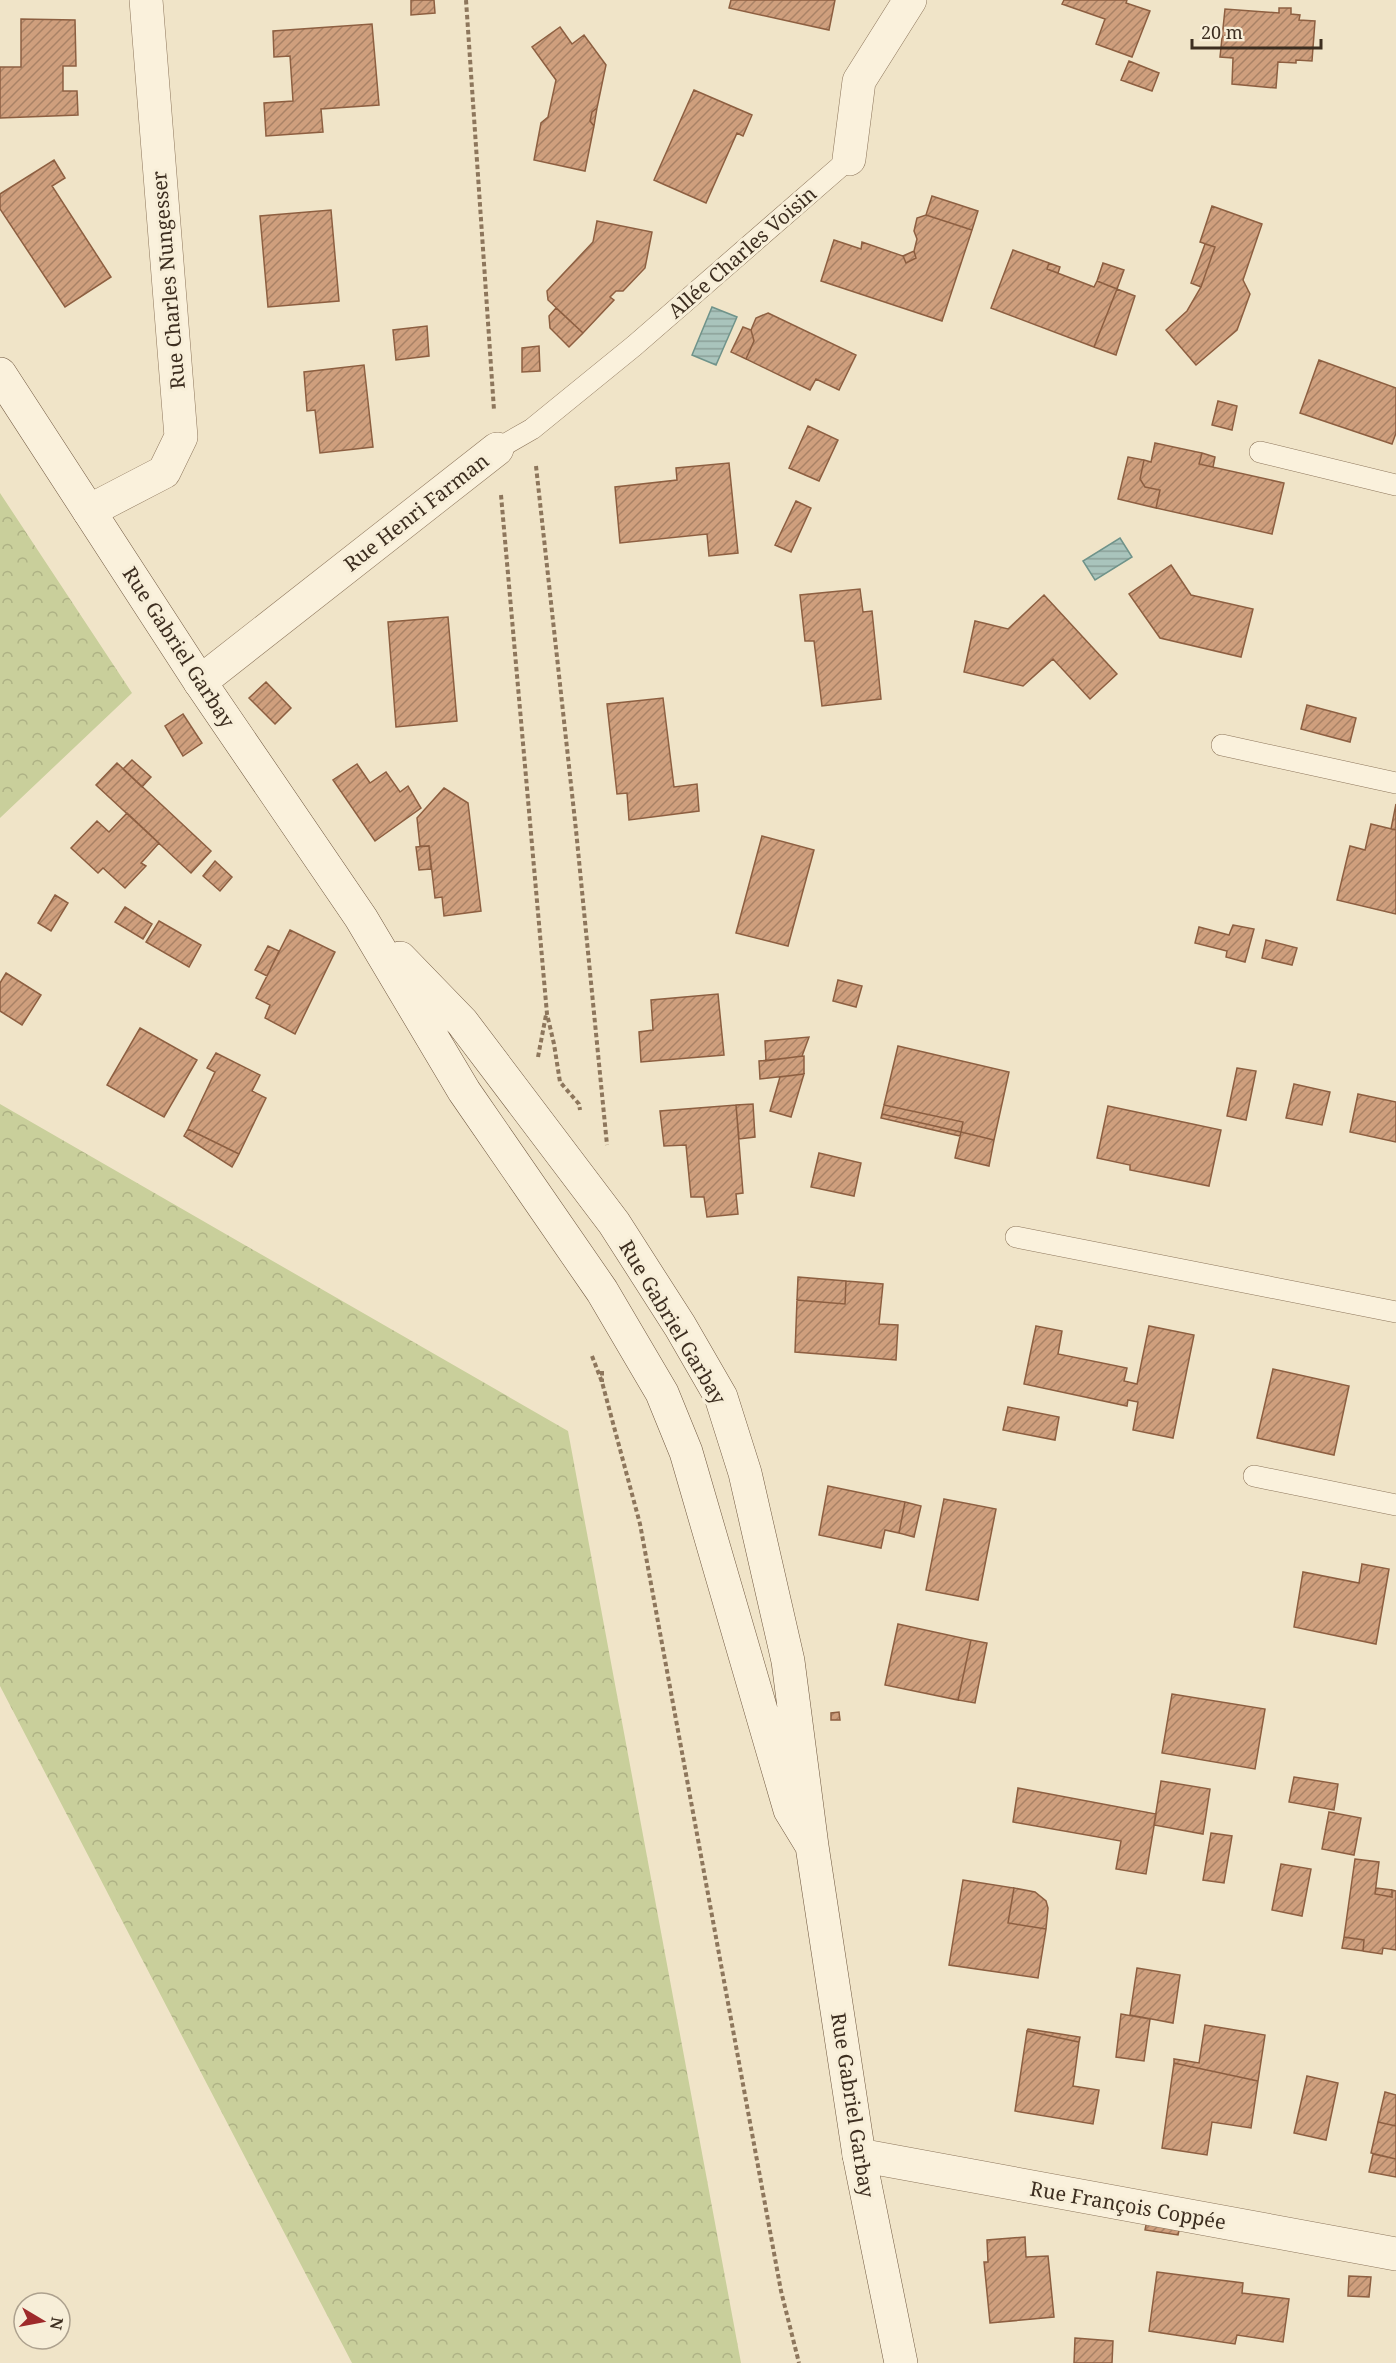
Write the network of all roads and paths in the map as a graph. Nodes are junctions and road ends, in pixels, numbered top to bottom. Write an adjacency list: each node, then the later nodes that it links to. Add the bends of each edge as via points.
1 (146, 0): 11 (street, Rue Charles Nungesser, via 180,437 164,472)
2 (466, 0): 8 (path)
3 (910, 0): 4 (street, via 860,81)
4 (849, 159): 5 (lane, Allée Charles Voisin)
5 (634, 346): 7 (lane, Rue Henri Farman)
6 (0, 374): 11 (street, Rue Gabriel Garbay)
7 (532, 429): 8 (lane, Rue Henri Farman); 17 (path)
8 (497, 449): 12 (street, Rue Henri Farman); 16 (path)
9 (1260, 452): 10 (lane)
10 (1396, 485)
11 (89, 511): 12 (street, Rue Gabriel Garbay)
12 (200, 682): 15 (street, Rue Gabriel Garbay)
13 (1222, 745): 14 (lane)
14 (1396, 783)
15 (361, 918): 23 (street, Rue Gabriel Garbay, via 464,1091 602,1291 662,1393 686,1452 790,1810); 23 (street, Rue Gabriel Garbay, via 462,1022 534,1116 614,1223 721,1397 745,1473 788,1661)
16 (547, 1014)
17 (607, 1154)
18 (1016, 1237): 19 (lane)
19 (1396, 1312)
20 (602, 1382): 26 (path, via 640,1524 779,2279)
21 (1254, 1476): 22 (lane)
22 (1396, 1505)
23 (812, 1846): 24 (street, Rue Gabriel Garbay)
24 (859, 2155): 25 (street, Rue François Coppée); 27 (street, Rue Gabriel Garbay)
25 (1396, 2254)
26 (799, 2363)
27 (901, 2363)

